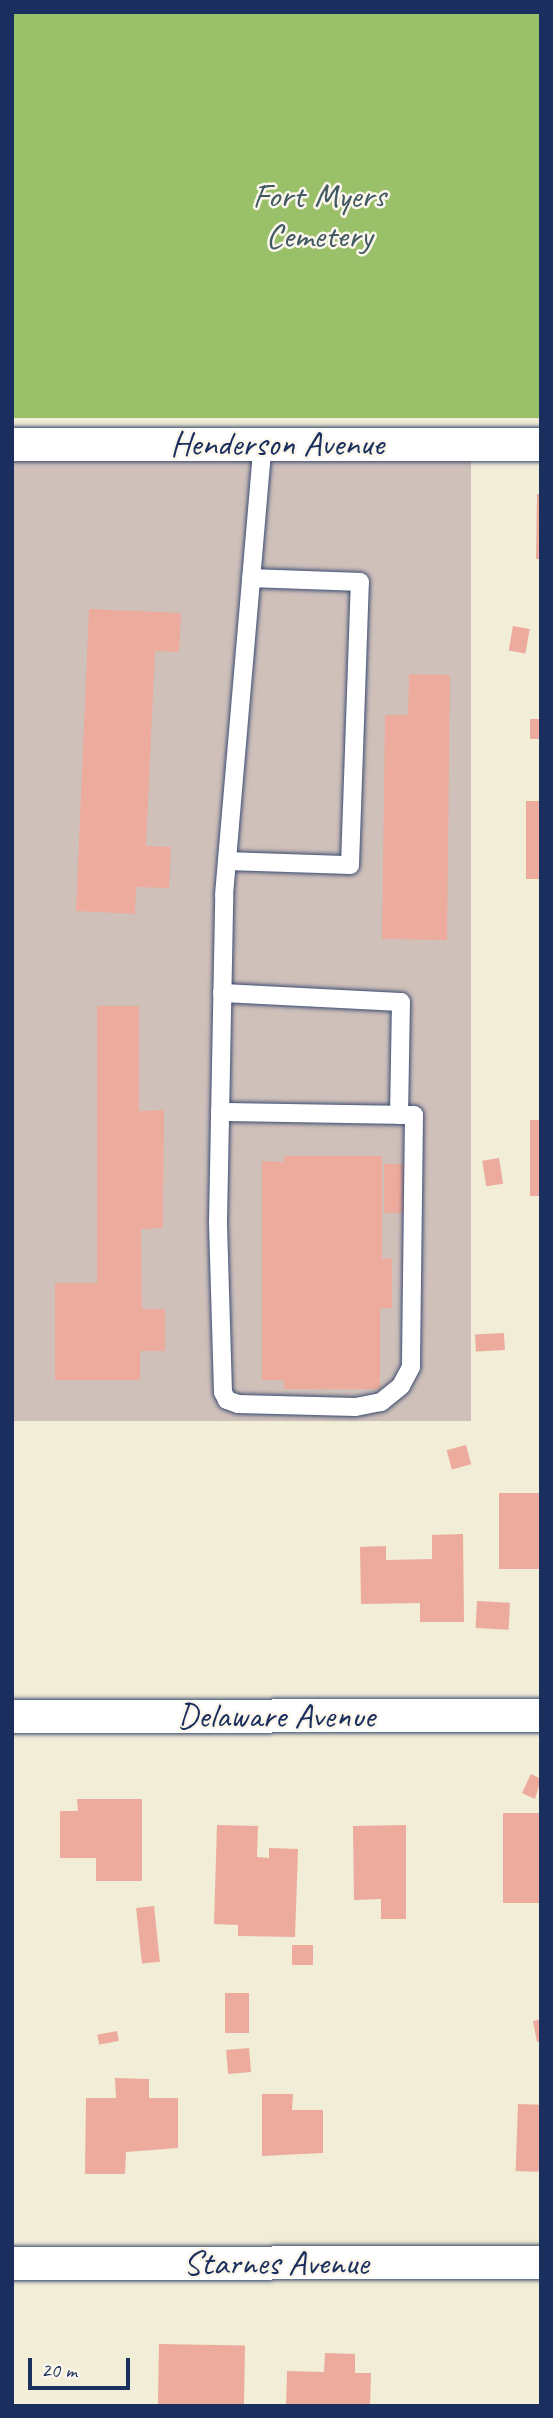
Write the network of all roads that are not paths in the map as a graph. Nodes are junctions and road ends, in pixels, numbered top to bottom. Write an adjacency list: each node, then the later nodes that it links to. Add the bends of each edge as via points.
1 (12, 444): 2 (street, Henderson Avenue)
2 (263, 444): 3 (street, Henderson Avenue); 4 (lane)
3 (541, 444)
4 (251, 579): 5 (lane); 5 (lane, via 360,582 350,865)
5 (227, 861): 6 (lane)
6 (222, 993): 7 (lane); 8 (lane, via 401,1002)
7 (220, 1112): 8 (lane); 8 (lane, via 223,1392 227,1400 238,1404 355,1407 381,1402 401,1386 411,1367 414,1115)
8 (399, 1115)
9 (541, 1715): 10 (street, Delaware Avenue)
10 (12, 1716)
11 (541, 2262): 12 (street, Starnes Avenue)
12 (12, 2263)

